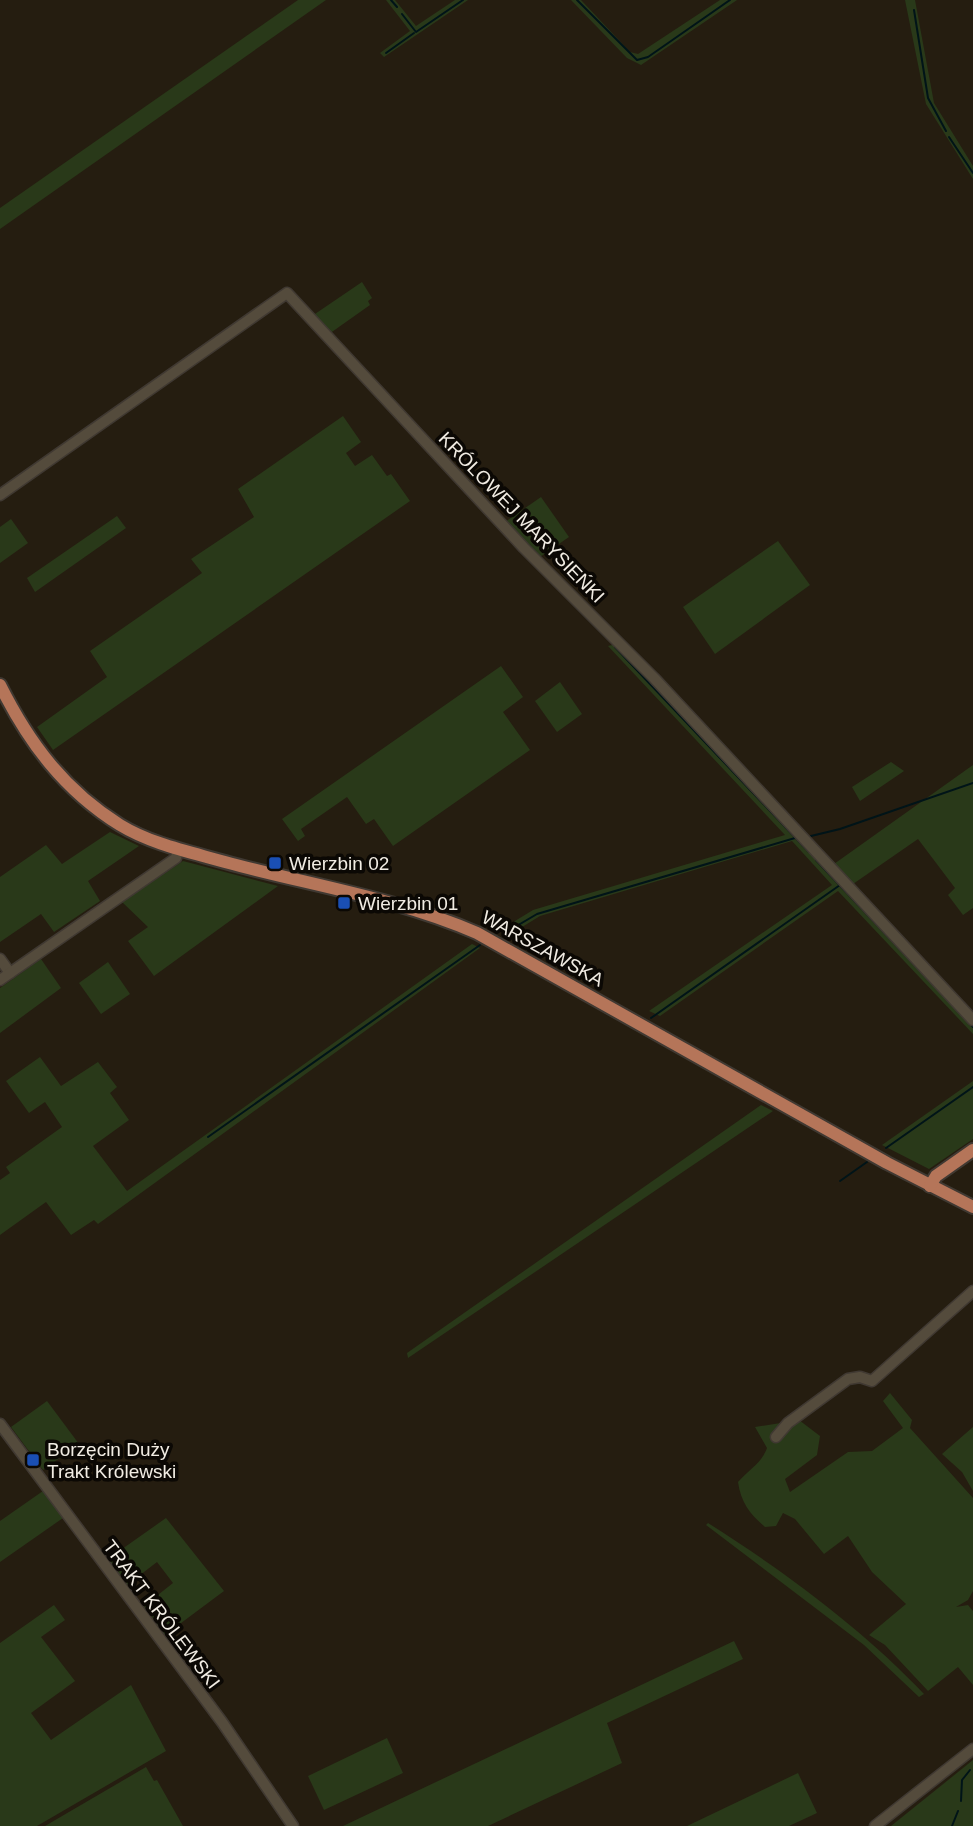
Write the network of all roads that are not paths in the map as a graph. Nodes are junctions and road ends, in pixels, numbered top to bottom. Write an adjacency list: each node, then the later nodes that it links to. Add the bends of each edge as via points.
1 (0, 495): 7 (street, KRÓLOWEJ MARYSIEŃKI, via 287,293)
2 (0, 685): 3 (main road, WARSZAWSKA, via 23,731 66,783 122,826)
3 (178, 849): 5 (street, via 176,858); 9 (main road, WARSZAWSKA, via 410,908 477,933)
4 (0, 959): 5 (street)
5 (10, 973): 6 (street)
6 (0, 980)
7 (973, 1020)
8 (973, 1150): 9 (main road, via 936,1176)
9 (930, 1186): 10 (main road, WARSZAWSKA)
10 (973, 1207)
11 (973, 1291): 13 (street, via 872,1381 849,1379)
12 (0, 1424): 15 (street, TRAKT KRÓLEWSKI, via 222,1722)
13 (776, 1437)
14 (973, 1749): 16 (street)
15 (292, 1826)
16 (875, 1826)

